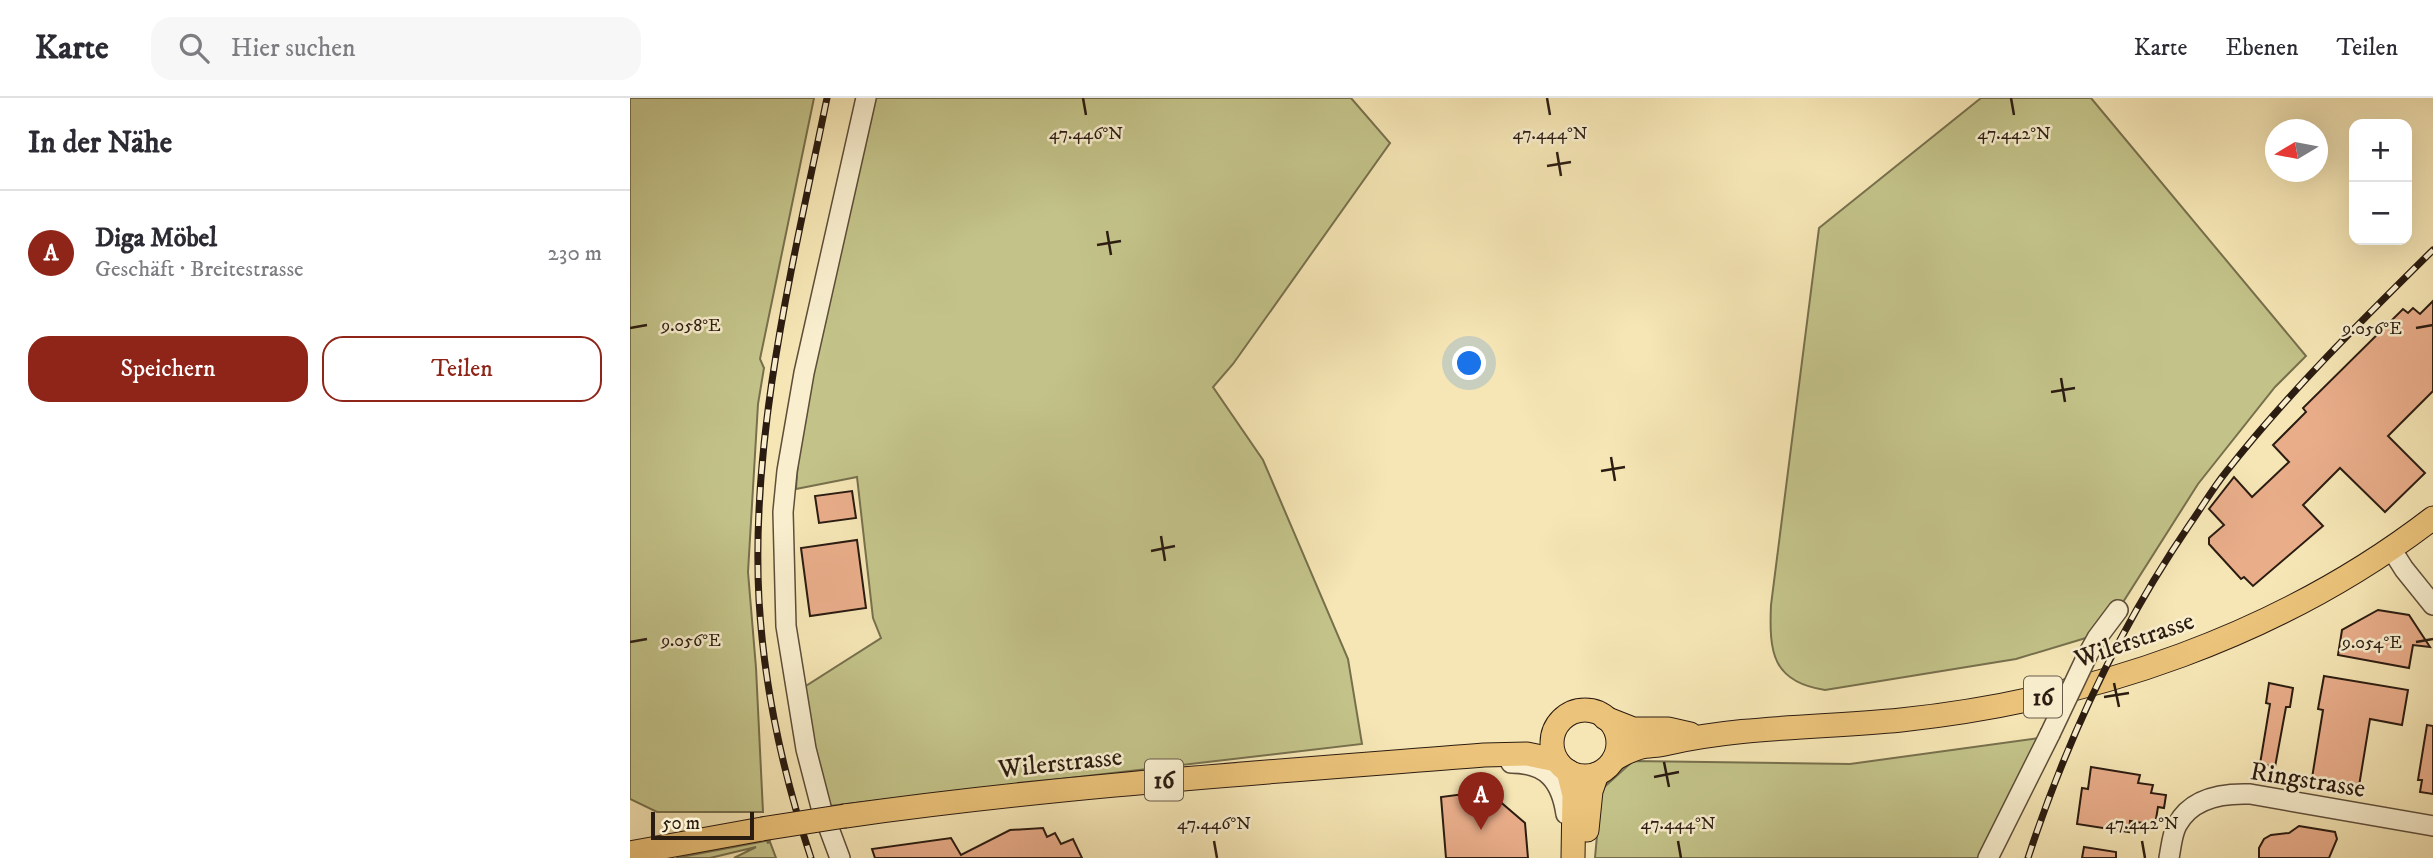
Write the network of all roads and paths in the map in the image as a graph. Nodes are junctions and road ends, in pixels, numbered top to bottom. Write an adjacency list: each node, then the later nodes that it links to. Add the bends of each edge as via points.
1 (866, 98): 14 (street, via 804,373 783,512 786,626 806,749)
2 (2433, 518): 3 (main road, Wilerstrasse / 16)
3 (2392, 550): 4 (street); 8 (main road, Wilerstrasse / 16, via 2300,603 2214,642 2110,680 2027,701 1952,713)
4 (2433, 605)
5 (2118, 610): 18 (street, bridge, via 2087,656)
6 (1605, 718): 7 (main road, via 1577,711); 8 (main road, Wilerstrasse / 16, via 1633,729 1668,729); 11 (main road, via 1613,726 1618,748)
7 (1555, 730): 9 (main road, Wilerstrasse / 16, via 1499,744); 10 (main road, via 1553,750)
8 (1697, 736): 11 (main road, Wilerstrasse / 16, via 1639,747)
9 (1484, 755): 10 (main road, Wilerstrasse / 16, via 1527,754); 13 (main road, Wilerstrasse / 16, bridge, via 1020,794 845,816); 15 (street, via 1500,763 1534,766 1556,781 1567,821)
10 (1562, 765): 11 (main road, via 1577,775); 16 (main road, via 1574,795)
11 (1606, 766): 17 (main road, via 1590,802)
12 (2433, 826): 19 (street, Ringstrasse, via 2226,793 2204,800 2177,824)
13 (637, 852)
14 (840, 858)
15 (1564, 858)
16 (1573, 858)
17 (1586, 858)
18 (1988, 858)
19 (2169, 858)

